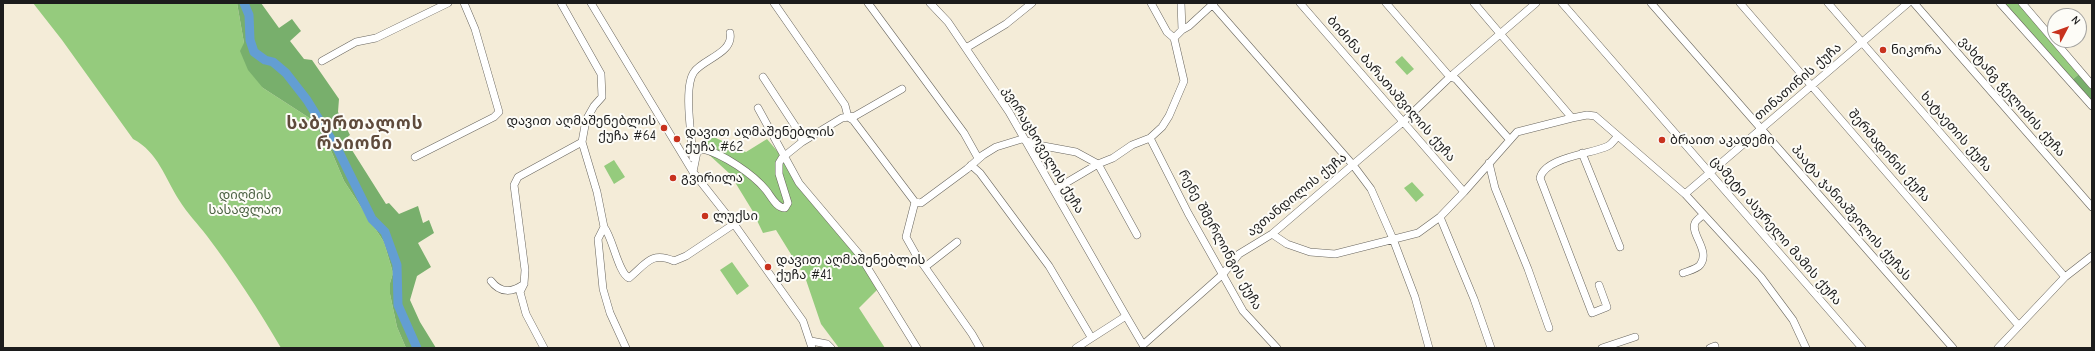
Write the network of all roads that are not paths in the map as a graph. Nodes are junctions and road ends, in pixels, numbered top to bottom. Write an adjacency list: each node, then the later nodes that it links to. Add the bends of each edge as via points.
1 (448, 3): 30 (street, via 376,38 356,42)
2 (464, 3): 50 (street, via 475,29 499,112 494,117)
3 (560, 3): 46 (street, via 601,74 602,96 586,120)
4 (591, 3): 56 (street)
5 (774, 3): 38 (street, via 845,105)
6 (868, 3): 51 (street, via 964,133)
7 (930, 3): 29 (street, კვირაცხოველის ქუჩა, via 948,22)
8 (1032, 3): 29 (street, via 1006,24)
9 (1150, 3): 27 (street, via 1167,32)
10 (1181, 3): 24 (street)
11 (1300, 3): 40 (street, ბიძინა ბარათაშვილის ქუჩა)
12 (1386, 3): 32 (street)
13 (1474, 3): 26 (street)
14 (1536, 3): 26 (street, ავთანდილის ქუჩა)
15 (1562, 3): 57 (street, ცამეტი ასურელი მამის ქუჩა)
16 (1651, 3): 41 (street, პაატა ჯანიაშვილის ქუჩას)
17 (1740, 3): 34 (street, შერმადინის ქუჩა)
18 (1828, 3): 28 (street, ხატაეთის ქუჩა)
19 (1908, 3): 28 (street, თინათინის ქუჩა)
20 (1914, 3): 62 (street, ვახტანგ ჭელიძის ქუჩა)
21 (2000, 3): 36 (street)
22 (2022, 3): 33 (street)
23 (1212, 4): 24 (street); 55 (street)
24 (1182, 30): 27 (street)
25 (730, 33): 56 (street, via 729,42 722,51 693,72 688,94)
26 (1500, 33): 32 (street, ავთანდილის ქუჩა); 39 (street)
27 (1174, 38): 43 (street, via 1184,82 1169,116)
28 (1862, 42): 34 (street, თინათინის ქუჩა); 76 (street, ხატაეთის ქუჩა)
29 (966, 48): 44 (street, კვირაცხოველის ქუჩა)
30 (322, 61)
31 (763, 77): 47 (street, via 801,135)
32 (1450, 77): 40 (street, ავთანდილის ქუჩა); 45 (street, via 1456,79)
33 (2092, 85)
34 (1812, 86): 41 (street, თინათინის ქუჩა); 81 (street, შერმადინის ქუჩა)
35 (902, 90): 38 (street, via 855,116)
36 (2092, 106)
37 (758, 108): 49 (street)
38 (848, 117): 47 (street); 61 (street, via 853,120)
39 (1572, 118): 42 (street, via 1595,116); 45 (street, via 1517,132)
40 (1404, 121): 55 (street, ავთანდილის ქუჩა); 59 (street, ბიძინა ბარათაშვილის ქუჩა)
41 (1762, 129): 57 (street, თინათინის ქუჩა); 98 (street, პაატა ჯანიაშვილის ქუჩას)
42 (1617, 137): 48 (street, via 1610,145); 60 (street)
43 (1150, 138): 53 (street); 75 (street, რენე შმერლინგის ქუჩა)
44 (1025, 139): 51 (street, via 996,147); 53 (street, via 1038,145 1076,152); 58 (street, კვირაცხოველის ქუჩა)
45 (1509, 139): 52 (street)
46 (582, 142): 66 (street); 78 (street, via 515,180 525,270)
47 (802, 142): 49 (street)
48 (1582, 153): 71 (street); 79 (street, via 1550,166 1542,172 1540,178 1592,313 1607,307)
49 (785, 155): 56 (street, via 779,163 779,169 788,203 785,208 777,205 755,179 707,150 697,152); 89 (street, via 799,183 858,254)
50 (414, 157)
51 (978, 158): 54 (street)
52 (1489, 163): 59 (street); 82 (street, via 1495,188)
53 (1098, 164): 58 (street); 68 (street)
54 (971, 165): 61 (street, via 921,203); 83 (street, via 980,173 1049,266)
55 (1353, 165): 67 (street, ავთანდილის ქუჩა); 69 (street, via 1371,190)
56 (693, 172): 65 (street)
57 (1710, 173): 60 (street, თინათინის ქუჩა); 97 (street, ცამეტი ასურელი მამის ქუჩა)
58 (1054, 190): 80 (street, კვირაცხოველის ქუჩა)
59 (1464, 192): 64 (street)
60 (1685, 194): 63 (street)
61 (915, 202): 73 (street, via 906,237)
62 (2092, 207)
63 (1703, 215): 74 (street, via 1695,222 1694,228 1703,252 1700,266); 96 (street, via 1761,277 1793,320)
64 (1440, 217): 69 (street, via 1418,233); 94 (street)
65 (734, 224): 66 (street, via 686,256 674,261 664,257 652,258 629,278 624,273 610,234); 85 (street, via 803,321)
66 (604, 227): 87 (street, via 598,239 603,289 610,313)
67 (1272, 234): 69 (street, via 1287,244 1323,254 1335,254); 75 (street, ავთანდილის ქუჩა, via 1239,254)
68 (1137, 235)
69 (1393, 239): 93 (street, via 1415,296)
70 (957, 242): 73 (street)
71 (1620, 247)
72 (2092, 256): 76 (street)
73 (925, 267): 90 (street)
74 (1683, 273)
75 (1223, 274): 80 (street, ავთანდილის ქუჩა, via 1143,345); 92 (street, რენე შმერლინგის ქუჩა, via 1243,311)
76 (2065, 277): 81 (street)
77 (491, 281): 78 (street, via 502,291)
78 (524, 284): 86 (street, via 520,292 524,308)
79 (1599, 285)
80 (1126, 316): 83 (street)
81 (2019, 326): 99 (street)
82 (1549, 328)
83 (1091, 337): 91 (street)
84 (1635, 337): 95 (street)
85 (812, 344): 88 (street, via 827,344)
86 (544, 348)
87 (626, 348)
88 (831, 348)
89 (917, 348)
90 (980, 348)
91 (1076, 348)
92 (1277, 348)
93 (1429, 348)
94 (1491, 348)
95 (1602, 348)
96 (1806, 348)
97 (1862, 348)
98 (1954, 348)
99 (1998, 348)

